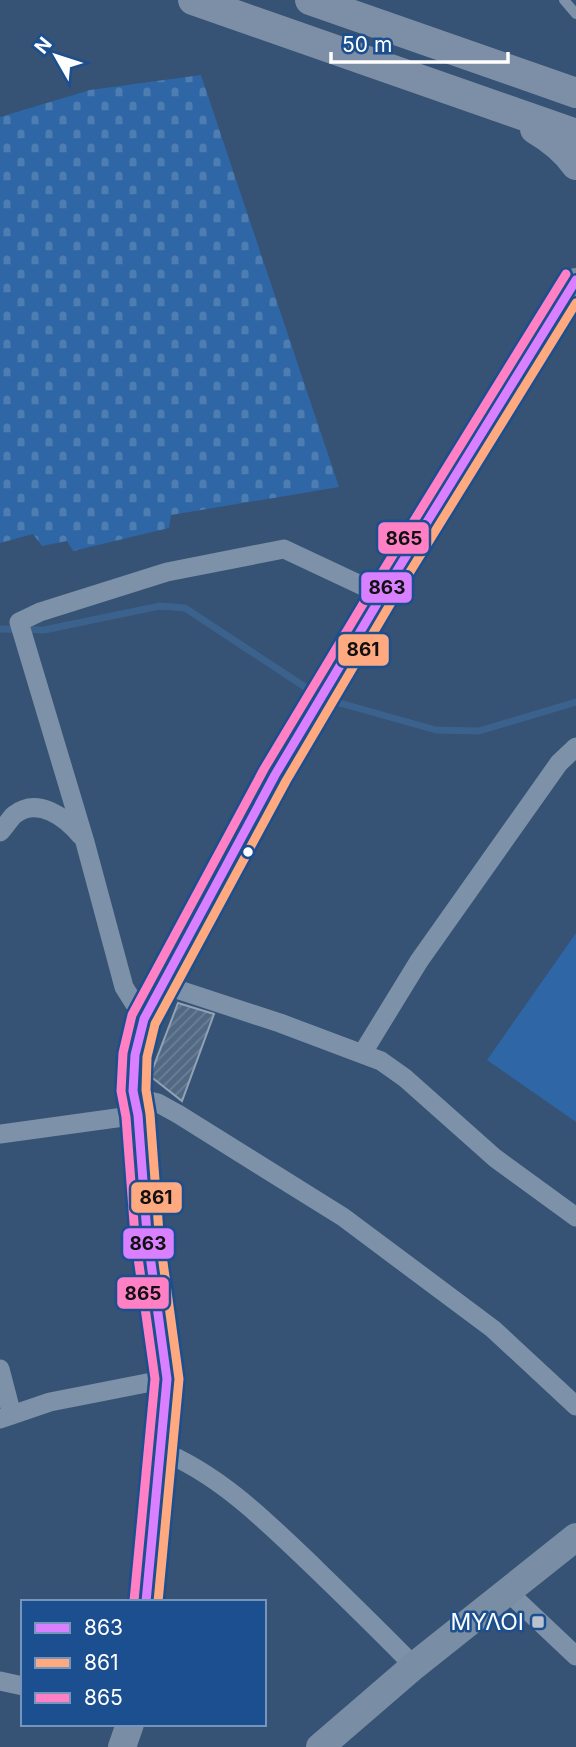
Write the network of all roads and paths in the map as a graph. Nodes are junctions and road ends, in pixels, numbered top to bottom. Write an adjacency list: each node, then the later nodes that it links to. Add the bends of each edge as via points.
1 (193, 0): 6 (main road)
2 (310, 0): 5 (main road)
3 (564, 0): 4 (lane)
4 (576, 14)
5 (576, 93)
6 (485, 102): 7 (main road); 8 (main road, via 554,140)
7 (576, 134)
8 (576, 165)
9 (576, 282): 10 (main road)
10 (382, 595): 14 (street, via 284,549 167,572 19,622); 15 (main road, via 275,775)
11 (576, 747): 17 (street, via 559,763 419,961)
12 (7, 815): 13 (street); 14 (street, via 25,809 54,811)
13 (0, 832)
14 (85, 842): 16 (street, via 124,987)
15 (161, 984): 16 (main road); 17 (street)
16 (144, 1019): 18 (main road, via 134,1064)
17 (362, 1054): 20 (street, via 405,1078 495,1158)
18 (135, 1106): 19 (street); 22 (main road); 23 (street, via 158,1103 343,1217 493,1329)
19 (0, 1134)
20 (576, 1217)
21 (0, 1368): 24 (street)
22 (167, 1379): 24 (street, via 64,1399); 25 (main road)
23 (576, 1406)
24 (6, 1417)
25 (159, 1450): 28 (main road); 30 (street, via 187,1461 275,1530)
26 (576, 1536): 27 (main road)
27 (508, 1592): 29 (street); 30 (main road)
28 (146, 1600)
29 (576, 1656)
30 (414, 1667): 35 (main road)
31 (0, 1681): 32 (street)
32 (21, 1686)
33 (129, 1726): 34 (main road)
34 (122, 1747)
35 (320, 1747)

